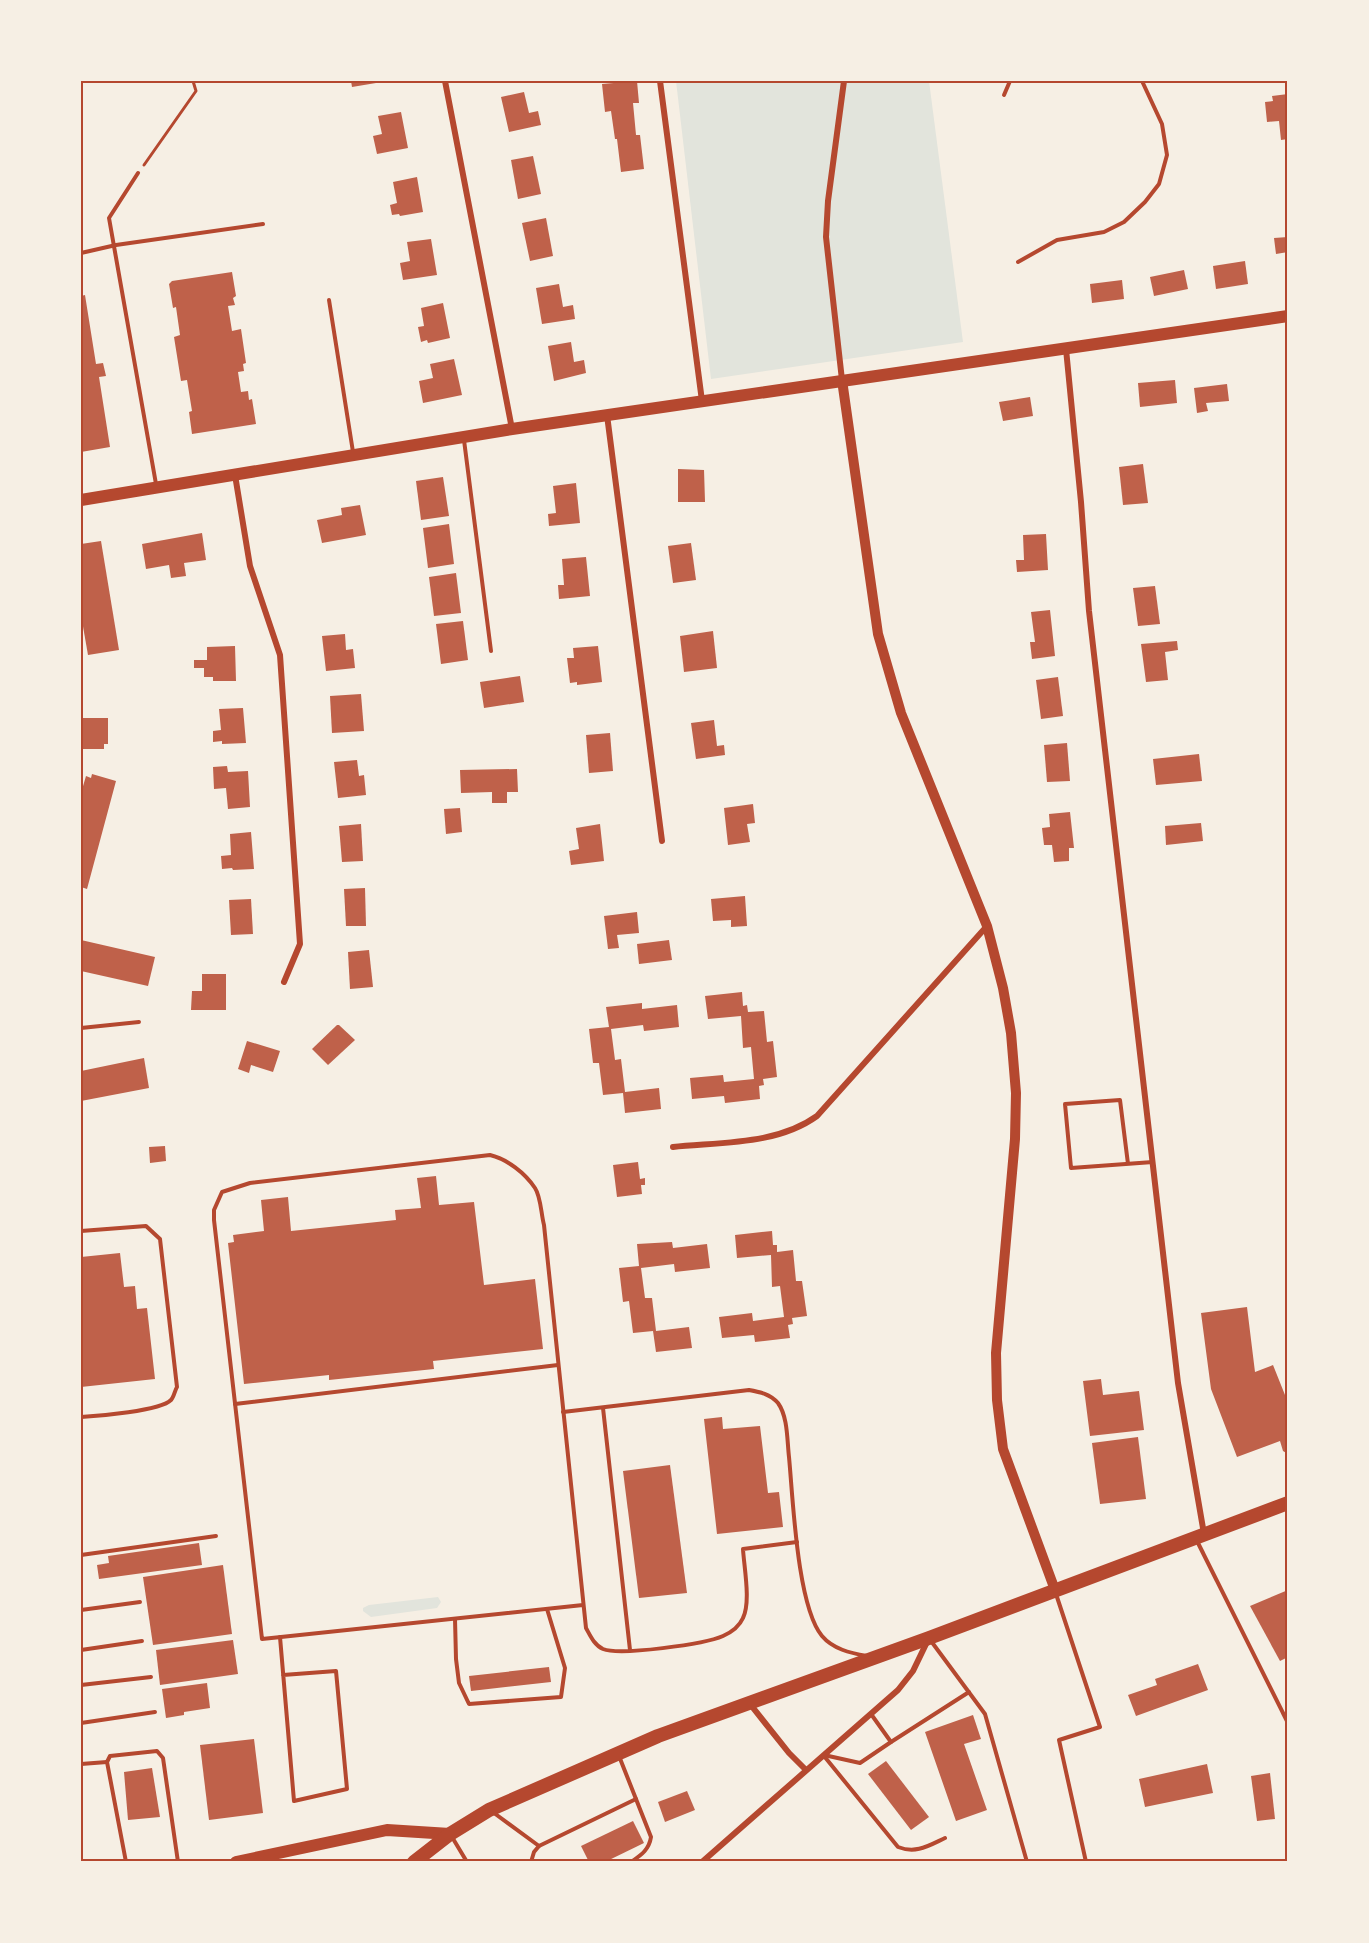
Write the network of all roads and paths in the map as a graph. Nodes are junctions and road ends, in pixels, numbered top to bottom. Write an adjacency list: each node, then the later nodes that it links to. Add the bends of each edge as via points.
1 (193, 81): 8 (path, via 196,91)
2 (445, 81): 19 (street)
3 (660, 81): 17 (street)
4 (843, 81): 16 (street, via 826,237)
5 (1010, 81): 7 (lane)
6 (1142, 81): 12 (lane, via 1162,124 1167,155 1159,184 1124,222 1104,232 1057,240)
7 (1004, 95)
8 (138, 173): 10 (lane, via 109,218)
9 (263, 224): 10 (lane)
10 (116, 245): 11 (lane); 23 (lane)
11 (81, 253)
12 (1017, 262)
13 (329, 300): 21 (lane)
14 (1288, 316): 15 (main road)
15 (1066, 347): 16 (main road); 32 (street, via 1089,611)
16 (842, 380): 17 (main road); 27 (street, via 878,634 901,713)
17 (702, 401): 18 (main road)
18 (607, 415): 19 (main road); 26 (street)
19 (512, 429): 20 (main road)
20 (463, 437): 21 (main road); 25 (lane)
21 (354, 455): 22 (main road)
22 (235, 475): 23 (main road); 28 (street, via 250,566 280,656 300,944)
23 (157, 488): 24 (main road)
24 (81, 500)
25 (491, 651)
26 (662, 841)
27 (987, 926): 31 (street, via 817,1116 769,1137); 45 (street, via 1011,1033 1016,1093 996,1353 997,1400 1004,1449)
28 (284, 982)
29 (139, 1022): 30 (lane)
30 (81, 1028)
31 (673, 1147)
32 (1152, 1162): 33 (lane); 41 (street)
33 (1128, 1164): 33 (lane, via 1071,1168 1065,1104 1120,1100)
34 (81, 1231): 39 (lane, via 146,1226 160,1239 177,1387 172,1399 162,1405)
35 (558, 1365): 36 (lane); 36 (lane, via 544,1225 536,1189 501,1157 490,1155 250,1183 222,1192 214,1210); 38 (lane)
36 (235, 1404): 51 (lane, via 262,1639)
37 (603, 1408): 38 (lane); 43 (lane, via 749,1390 771,1396 779,1404 786,1429); 55 (lane)
38 (563, 1412): 47 (lane)
39 (81, 1417)
40 (1288, 1503): 41 (main road)
41 (1199, 1535): 45 (main road); 65 (lane)
42 (216, 1536): 44 (lane)
43 (797, 1542): 55 (lane, via 743,1549 747,1603 735,1630 694,1644); 56 (lane, via 815,1627 833,1646)
44 (81, 1555)
45 (1055, 1590): 52 (main road); 86 (lane, via 1100,1727 1059,1740)
46 (141, 1602): 49 (lane)
47 (583, 1605): 48 (lane); 55 (lane, via 586,1628 597,1645 612,1651)
48 (547, 1609): 50 (lane); 50 (lane, via 565,1668 561,1697 469,1704 459,1683)
49 (81, 1610)
50 (455, 1619): 51 (lane)
51 (280, 1637): 57 (lane)
52 (929, 1638): 56 (main road); 60 (lane); 63 (street, via 913,1671)
53 (142, 1641): 54 (lane)
54 (81, 1650)
55 (630, 1650)
56 (877, 1656): 61 (main road)
57 (283, 1675): 57 (lane, via 294,1801 347,1789 336,1671)
58 (151, 1677): 59 (lane)
59 (81, 1685)
60 (969, 1692): 66 (lane); 85 (lane, via 985,1714)
61 (749, 1704): 67 (main road); 71 (street)
62 (155, 1712): 64 (lane)
63 (871, 1714): 66 (lane); 68 (street)
64 (81, 1723)
65 (1288, 1723)
66 (891, 1742): 68 (lane, via 860,1763)
67 (618, 1753): 72 (lane); 73 (main road)
68 (823, 1755): 71 (street); 75 (lane, via 898,1847 920,1850)
69 (107, 1762): 70 (lane); 78 (lane); 79 (lane, via 110,1756 140,1752 157,1751 163,1758)
70 (81, 1764)
71 (806, 1770): 84 (street)
72 (636, 1800): 76 (lane); 83 (lane, via 651,1837 645,1852)
73 (489, 1810): 74 (main road); 76 (lane)
74 (450, 1834): 77 (main road, via 387,1830); 80 (main road); 81 (lane)
75 (945, 1838)
76 (539, 1846): 82 (lane)
77 (245, 1861)
78 (126, 1862)
79 (178, 1862)
80 (414, 1862)
81 (466, 1862)
82 (531, 1862)
83 (631, 1862)
84 (702, 1862)
85 (1027, 1862)
86 (1086, 1862)

